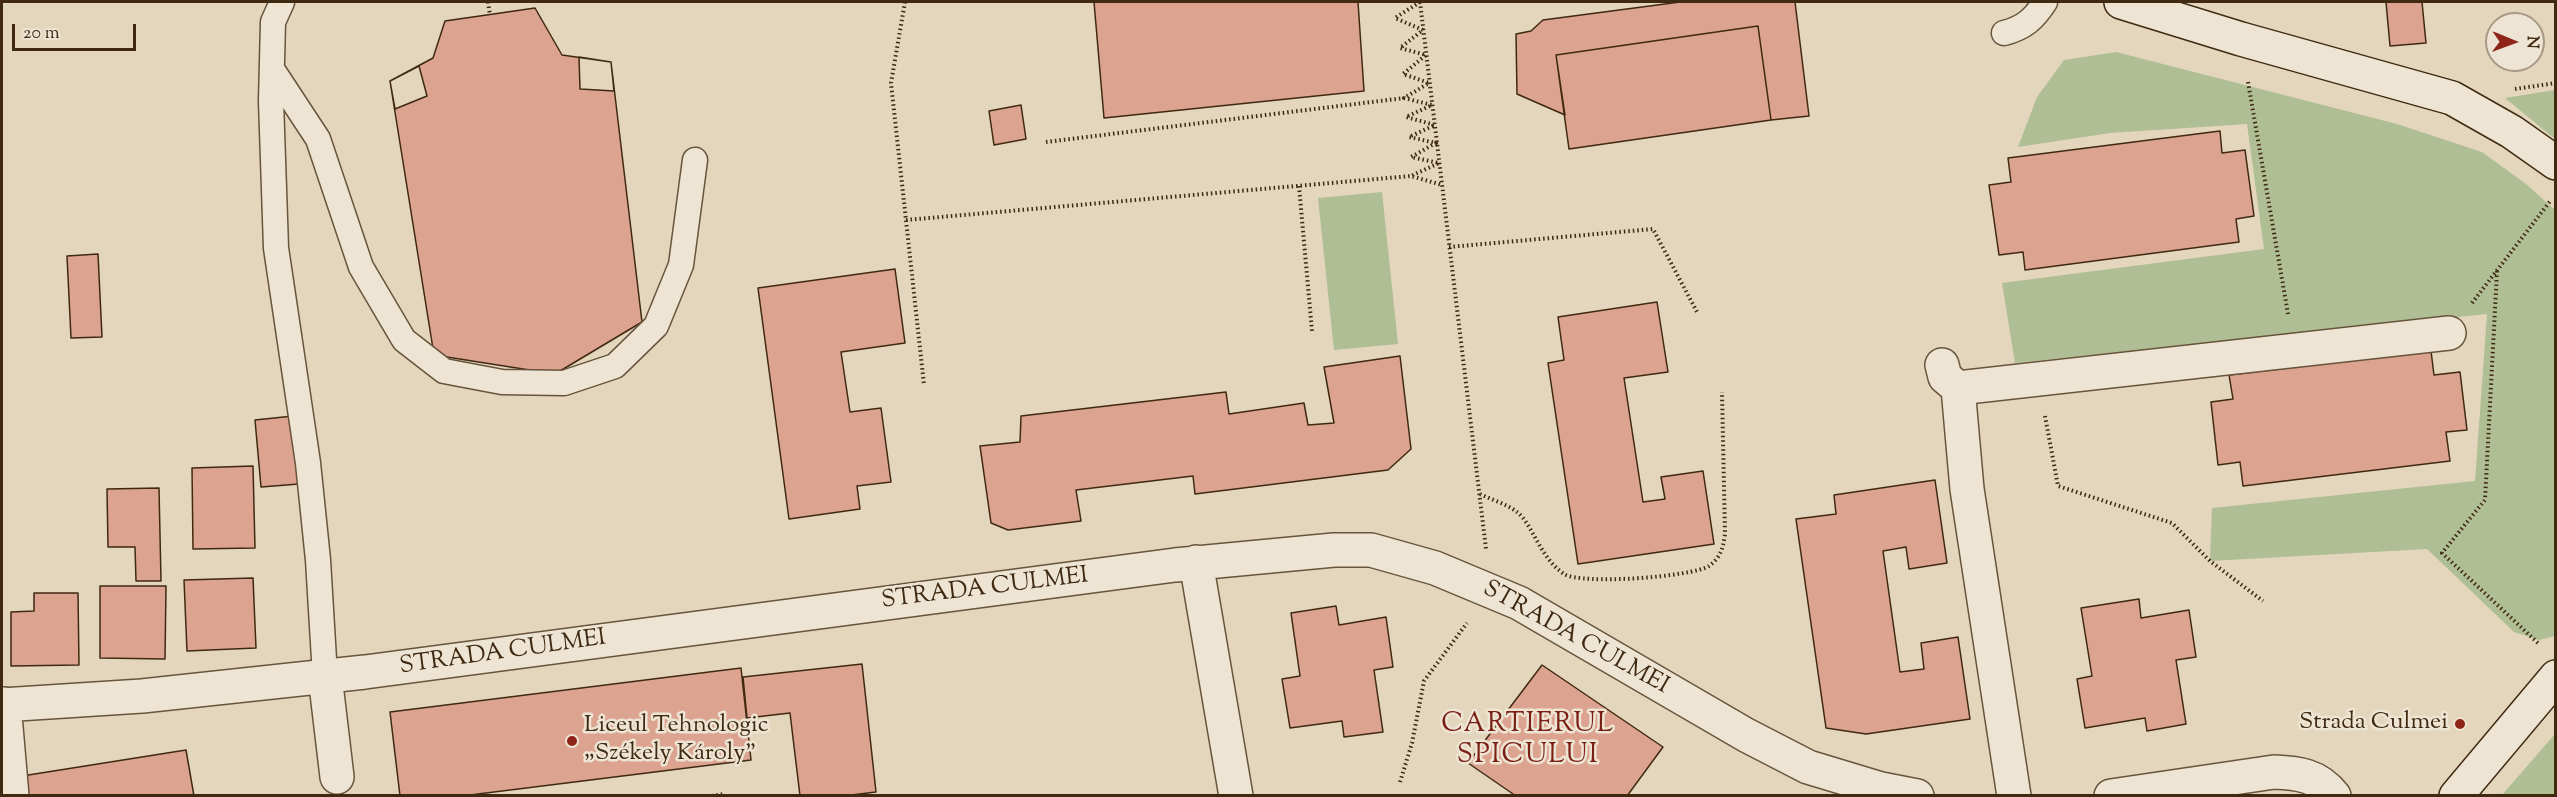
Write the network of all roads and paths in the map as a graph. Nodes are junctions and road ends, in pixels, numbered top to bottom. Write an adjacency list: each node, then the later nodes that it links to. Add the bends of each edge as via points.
1 (282, 2): 12 (lane, via 273,22)
2 (488, 2): 7 (path)
3 (905, 2): 26 (path, via 891,83)
4 (1420, 2): 8 (path); 8 (path, via 1395,18)
5 (2045, 2): 9 (lane, via 2021,29)
6 (2121, 2): 10 (street)
7 (490, 15)
8 (1423, 30): 11 (path); 11 (path, via 1400,48)
9 (2004, 33)
10 (2241, 39): 21 (street, via 2452,98); 32 (path)
11 (1426, 55): 13 (path); 13 (path, via 1403,74)
12 (272, 69): 19 (lane, via 318,139 362,267 404,340 444,371 502,382 564,383 615,366 656,326 681,265); 42 (lane, via 276,248 308,464)
13 (1429, 83): 14 (path); 15 (path)
14 (1404, 98): 15 (path); 17 (path)
15 (1432, 105): 16 (path); 16 (path, via 1406,117)
16 (1435, 125): 18 (path); 18 (path, via 1409,137)
17 (1046, 142)
18 (1437, 143): 20 (path); 20 (path, via 1412,157)
19 (695, 160)
20 (1439, 163): 22 (path); 23 (path)
21 (2556, 163)
22 (1411, 176): 23 (path); 24 (path)
23 (1442, 185): 27 (path)
24 (1299, 186): 26 (path); 30 (path)
25 (2556, 195): 28 (path)
26 (906, 220): 34 (path)
27 (1449, 247): 29 (path, via 1653,229); 36 (path)
28 (2498, 271): 31 (path); 41 (path, via 2485,500 2442,553)
29 (1697, 312)
30 (1312, 331)
31 (2449, 333): 32 (street)
32 (2295, 350): 33 (street)
33 (2038, 379): 39 (path, via 2058,486 2172,523 2210,561); 51 (street, via 1950,377)
34 (924, 385)
35 (1722, 392): 36 (path, via 1725,534 1722,554 1708,567 1639,579 1601,580 1565,575 1542,553 1519,513)
36 (1479, 494): 38 (path)
37 (1196, 562): 38 (street, STRADA CULMEI, via 1371,550 1435,568); 42 (street, STRADA CULMEI); 49 (street)
38 (1491, 590): 50 (street, STRADA CULMEI, via 1808,767 1881,789)
39 (2263, 601)
40 (1455, 639): 45 (path, via 1424,681)
41 (2551, 664): 54 (street)
42 (325, 676): 43 (street, STRADA CULMEI, via 142,696); 44 (street)
43 (3, 704): 47 (street)
44 (338, 777)
45 (1400, 782)
46 (724, 794): 48 (path)
47 (12, 795)
48 (712, 795)
49 (1236, 795)
50 (1917, 795)
51 (2014, 795)
52 (2111, 795): 53 (street, via 2274,772 2316,778)
53 (2334, 795)
54 (2456, 795)

